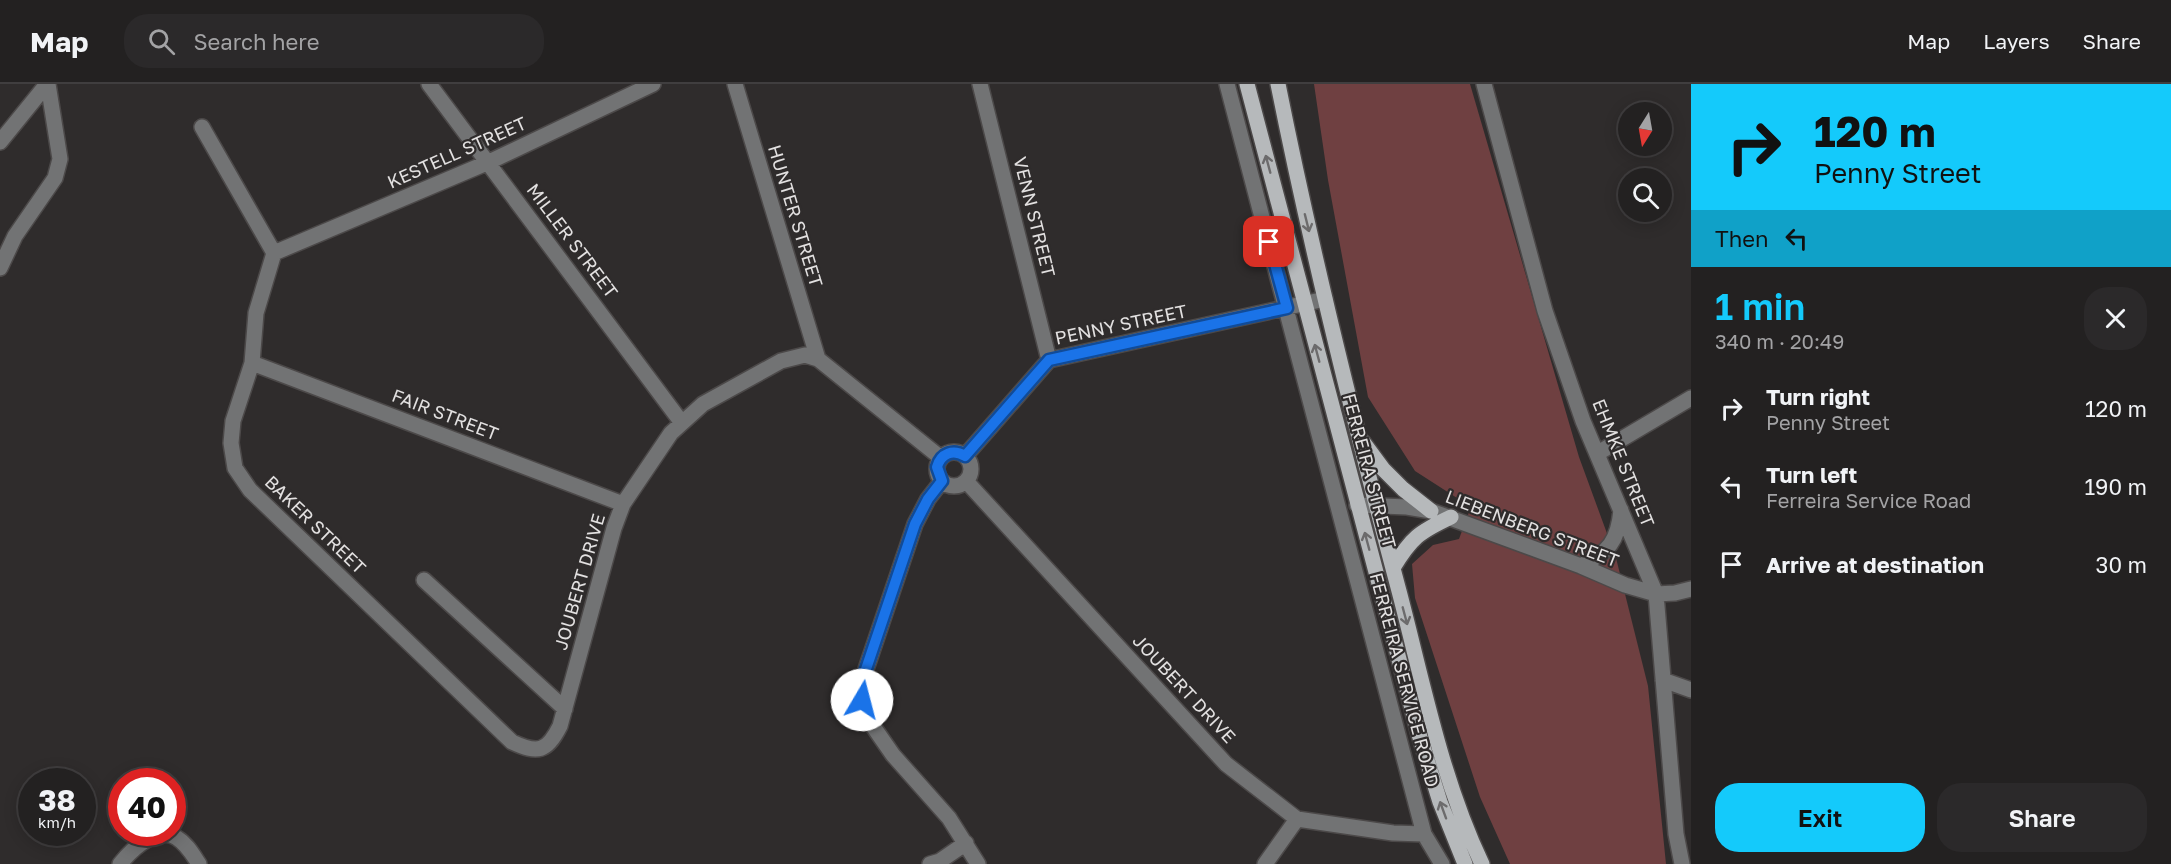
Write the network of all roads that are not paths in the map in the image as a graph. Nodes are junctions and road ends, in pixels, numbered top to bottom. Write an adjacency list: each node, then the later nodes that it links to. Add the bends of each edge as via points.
1 (47, 84): 11 (street); 14 (street, via 59,168 15,236)
2 (429, 84): 12 (street, MILLER STREET)
3 (653, 84): 12 (street, KESTELL STREET)
4 (735, 84): 18 (street, HUNTER STREET)
5 (980, 84): 19 (street, VENN STREET)
6 (1227, 84): 17 (street, FERREIRA SERVICE ROAD)
7 (1247, 84): 16 (main road, FERREIRA STREET, one-way to 7)
8 (1278, 84): 15 (main road, FERREIRA STREET, one-way to 15)
9 (1484, 84): 24 (street, EHMKE STREET, via 1545,311)
10 (202, 126): 13 (street)
11 (0, 142)
12 (489, 162): 13 (street, KESTELL STREET); 22 (street, MILLER STREET)
13 (274, 253): 20 (street, BAKER STREET, via 256,313)
14 (0, 268)
15 (1325, 299): 16 (street, PENNY STREET); 23 (main road, FERREIRA STREET)
16 (1304, 304): 17 (street, PENNY STREET); 30 (main road, FERREIRA STREET, one-way to 16)
17 (1287, 308): 19 (street, PENNY STREET); 45 (street, FERREIRA SERVICE ROAD)
18 (818, 359): 22 (street, JOUBERT DRIVE, via 805,356 781,361 704,405); 26 (street)
19 (1049, 360): 25 (street, PENNY STREET)
20 (252, 363): 29 (street, FAIR STREET); 43 (street, BAKER STREET, via 233,421 231,443 235,468 250,490 512,742)
21 (1691, 398): 24 (street)
22 (682, 423): 29 (street, JOUBERT DRIVE, via 671,433)
23 (1360, 437): 31 (main road, FERREIRA STREET); 33 (main road, via 1383,469)
24 (1598, 453): 32 (street, EHMKE STREET)
25 (965, 456): 26 (street, via 955,452); 28 (street, via 970,466)
26 (941, 458): 27 (street, via 937,467)
27 (942, 481): 28 (street, via 957,486); 46 (street, via 915,524 863,678 862,700 868,719 893,755)
28 (966, 481): 44 (street, JOUBERT DRIVE, via 1226,764)
29 (623, 504): 42 (street, JOUBERT DRIVE)
30 (1357, 505): 31 (street, LIEBENBERG STREET); 53 (main road, FERREIRA STREET, one-way to 30, via 1418,731)
31 (1375, 505): 33 (street, LIEBENBERG STREET); 36 (main road, FERREIRA STREET)
32 (1621, 510): 35 (street, via 1615,539 1597,558); 39 (street, EHMKE STREET)
33 (1431, 511): 34 (street, LIEBENBERG STREET)
34 (1451, 518): 35 (street, LIEBENBERG STREET); 36 (main road, via 1413,539)
35 (1581, 566): 39 (street, LIEBENBERG STREET)
36 (1393, 568): 54 (main road, FERREIRA STREET, one-way to 54, via 1451,785)
37 (424, 580): 42 (street)
38 (1691, 589): 39 (street, LIEBENBERG STREET)
39 (1656, 594): 40 (street, EHMKE STREET)
40 (1663, 680): 41 (street); 55 (street, EHMKE STREET)
41 (1691, 690)
42 (565, 709): 43 (street, JOUBERT DRIVE, via 552,742)
43 (539, 750)
44 (1297, 819): 45 (street, JOUBERT DRIVE); 51 (street)
45 (1424, 834): 52 (street, FERREIRA SERVICE ROAD)
46 (966, 843): 49 (street); 50 (street)
47 (120, 864): 48 (street, via 152,836 161,834 176,837)
48 (199, 864)
49 (930, 864)
50 (978, 864)
51 (1265, 864)
52 (1442, 864)
53 (1465, 864)
54 (1482, 864)
55 (1682, 864)

